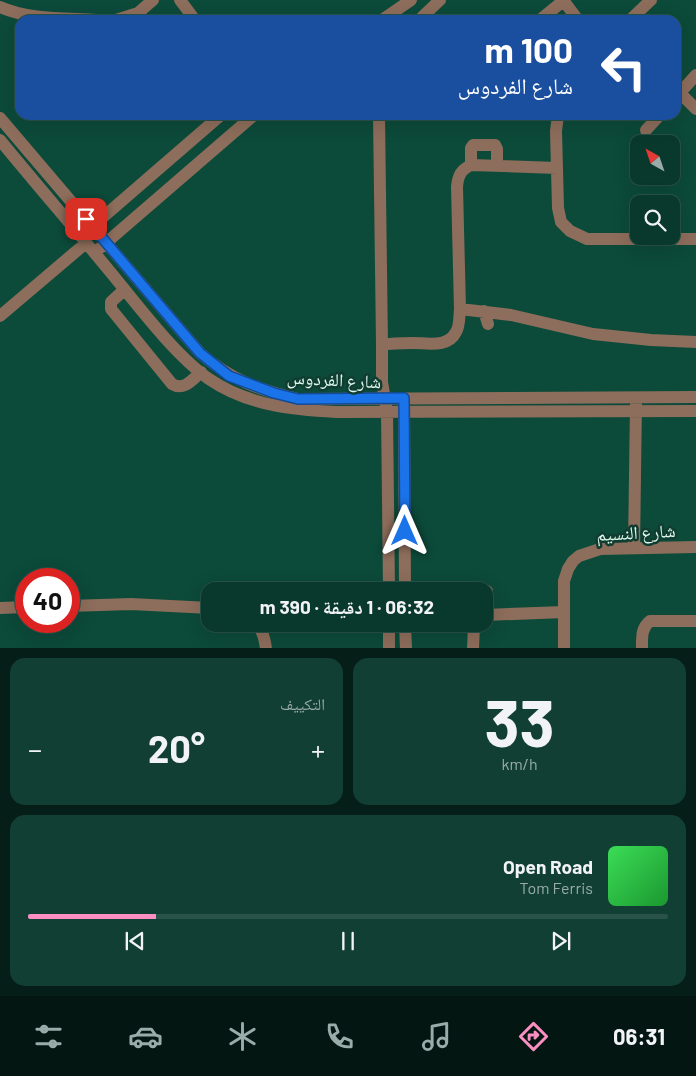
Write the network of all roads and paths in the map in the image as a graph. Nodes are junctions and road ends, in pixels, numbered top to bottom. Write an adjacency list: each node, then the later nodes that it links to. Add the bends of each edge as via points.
1 (153, 0): 9 (street)
2 (180, 0): 10 (street)
3 (411, 0): 11 (street)
4 (440, 0): 12 (street)
5 (563, 0): 13 (street); 14 (street)
6 (651, 0): 15 (street)
7 (0, 7): 8 (street)
8 (35, 15)
9 (132, 15)
10 (191, 15)
11 (389, 15)
12 (424, 15)
13 (546, 15)
14 (574, 15)
15 (635, 15)
16 (696, 76): 17 (street)
17 (681, 92)
18 (681, 97): 19 (street)
19 (696, 109)
20 (0, 118): 32 (street, شارع الفردوس)
21 (216, 120): 31 (street)
22 (248, 120): 33 (street)
23 (380, 120): 48 (street)
24 (557, 120): 30 (street)
25 (655, 120): 26 (street)
26 (646, 130)
27 (2, 148): 34 (street, شارع الفردوس)
28 (471, 165): 29 (street); 29 (street, via 471,148 477,144 495,145); 43 (street, via 458,178)
29 (497, 165): 30 (street)
30 (557, 168): 36 (street, via 561,222 578,236 587,239)
31 (122, 201): 33 (street, via 126,212); 35 (street)
32 (79, 210): 34 (street); 35 (street, شارع الفردوس)
33 (136, 217): 38 (street)
34 (67, 220): 37 (street, شارع الفردوس)
35 (93, 227): 37 (street); 38 (street, شارع الفردوس)
36 (696, 239)
37 (84, 240): 39 (street, شارع الفردوس); 45 (street)
38 (106, 243): 39 (street); 40 (street, شارع الفردوس)
39 (95, 253): 41 (street, شارع الفردوس)
40 (124, 264): 41 (street); 53 (street, شارع الفردوس, via 200,353 229,376 298,399)
41 (112, 274): 42 (street, شارع الفردوس)
42 (124, 290): 49 (street, شارع الفردوس); 49 (street, via 111,302 110,309 172,384 178,387 186,385)
43 (460, 309): 44 (street); 48 (street, via 458,328 451,339 443,343)
44 (484, 310): 46 (street); 47 (street, via 593,334)
45 (0, 316)
46 (488, 324)
47 (696, 342)
48 (382, 345): 53 (street, via 382,382)
49 (201, 372): 53 (street, شارع الفردوس, via 231,391 269,405 308,411)
50 (554, 398): 51 (street, شارع الفردوس); 54 (street, شارع الفردوس); 55 (street)
51 (636, 398): 52 (street, شارع الفردوس); 56 (street)
52 (696, 398)
53 (387, 405): 54 (street, شارع الفردوس); 60 (street)
54 (404, 405): 55 (street, شارع الفردوس); 61 (street)
55 (555, 411): 56 (street, شارع الفردوس)
56 (636, 411): 57 (street, شارع الفردوس); 58 (street)
57 (696, 411)
58 (634, 548): 59 (street, شارع النسيم); 66 (street, شارع النسيم, via 600,549 573,561 564,581)
59 (696, 548)
60 (388, 582)
61 (405, 582)
62 (80, 606): 65 (street)
63 (15, 607): 64 (street)
64 (0, 608)
65 (201, 608)
66 (564, 612): 67 (street); 77 (street, شارع النسيم)
67 (493, 615)
68 (696, 621): 78 (street, via 650,621 642,632)
69 (262, 632): 73 (street)
70 (389, 632): 74 (street)
71 (405, 632): 75 (street)
72 (474, 632): 76 (street)
73 (266, 648)
74 (389, 648)
75 (406, 648)
76 (473, 648)
77 (564, 648)
78 (642, 648)

